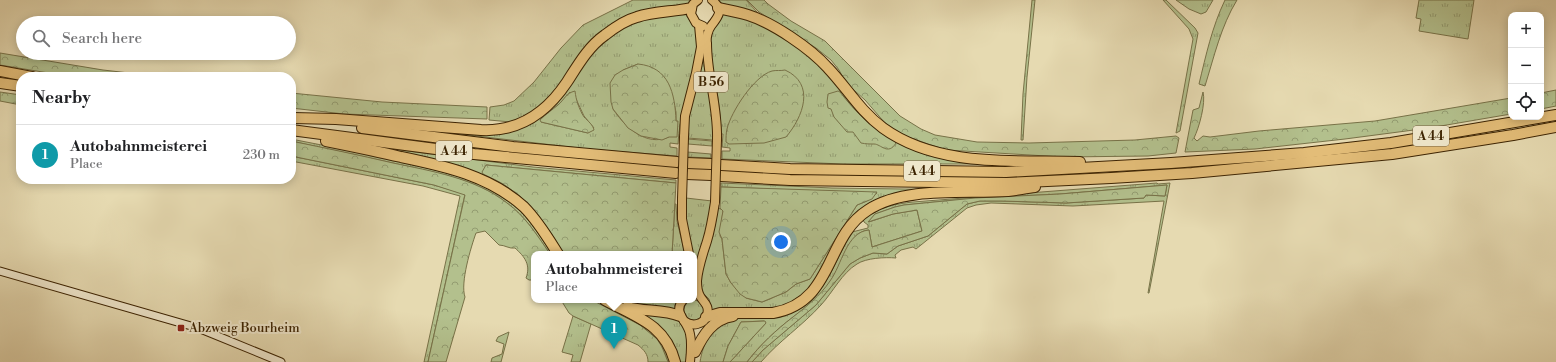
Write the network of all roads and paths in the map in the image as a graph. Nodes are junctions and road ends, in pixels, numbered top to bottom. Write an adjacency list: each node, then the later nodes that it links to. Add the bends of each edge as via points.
1 (695, 2): 3 (main road, B 56, via 692,17); 10 (highway, via 637,17 611,31 586,54 549,105 529,120 512,127 492,131)
2 (715, 4): 4 (main road, B 56, via 718,17); 17 (highway, A 44, via 754,18 811,51 829,68 870,117 884,128 922,148 975,159 1094,162)
3 (699, 25): 4 (main road); 20 (main road, B 56, bridge, via 701,46 685,116 684,137 682,219)
4 (712, 25): 22 (main road, B 56, bridge, via 706,39 718,122 715,202 698,272)
5 (0, 71): 6 (highway)
6 (16, 74)
7 (0, 83): 8 (highway)
8 (16, 85)
9 (1556, 115): 17 (highway, A 44, via 1391,142 1304,153)
10 (296, 118)
11 (296, 119): 15 (highway, A 44, via 513,147)
12 (1556, 127): 18 (highway, A 44, via 1392,154)
13 (296, 131): 18 (highway, A 44, via 474,154 681,174 790,180 1007,183)
14 (296, 136): 19 (highway, via 429,163 485,181 508,194 524,208)
15 (711, 164)
16 (722, 165): 17 (highway, A 44, via 790,169 1006,172)
17 (1123, 166)
18 (1111, 178): 26 (highway, via 1008,191 914,195 882,203 855,221 845,234 815,289 804,300 780,311)
19 (556, 251)
20 (688, 251)
21 (0, 271): 30 (main road, via 198,328)
22 (697, 297): 28 (main road, B 56, via 707,306 708,312)
23 (610, 303): 25 (highway)
24 (682, 303): 27 (main road)
25 (617, 306): 27 (highway, via 671,313); 31 (highway, via 658,330 669,344)
26 (748, 314): 28 (highway, via 720,313); 29 (highway, via 726,317 716,322 705,334)
27 (682, 318): 28 (main road, via 692,324); 32 (main road, via 691,337)
28 (702, 320): 29 (main road, B 56, via 696,332)
29 (694, 357)
30 (281, 362)
31 (676, 362)
32 (690, 362)

